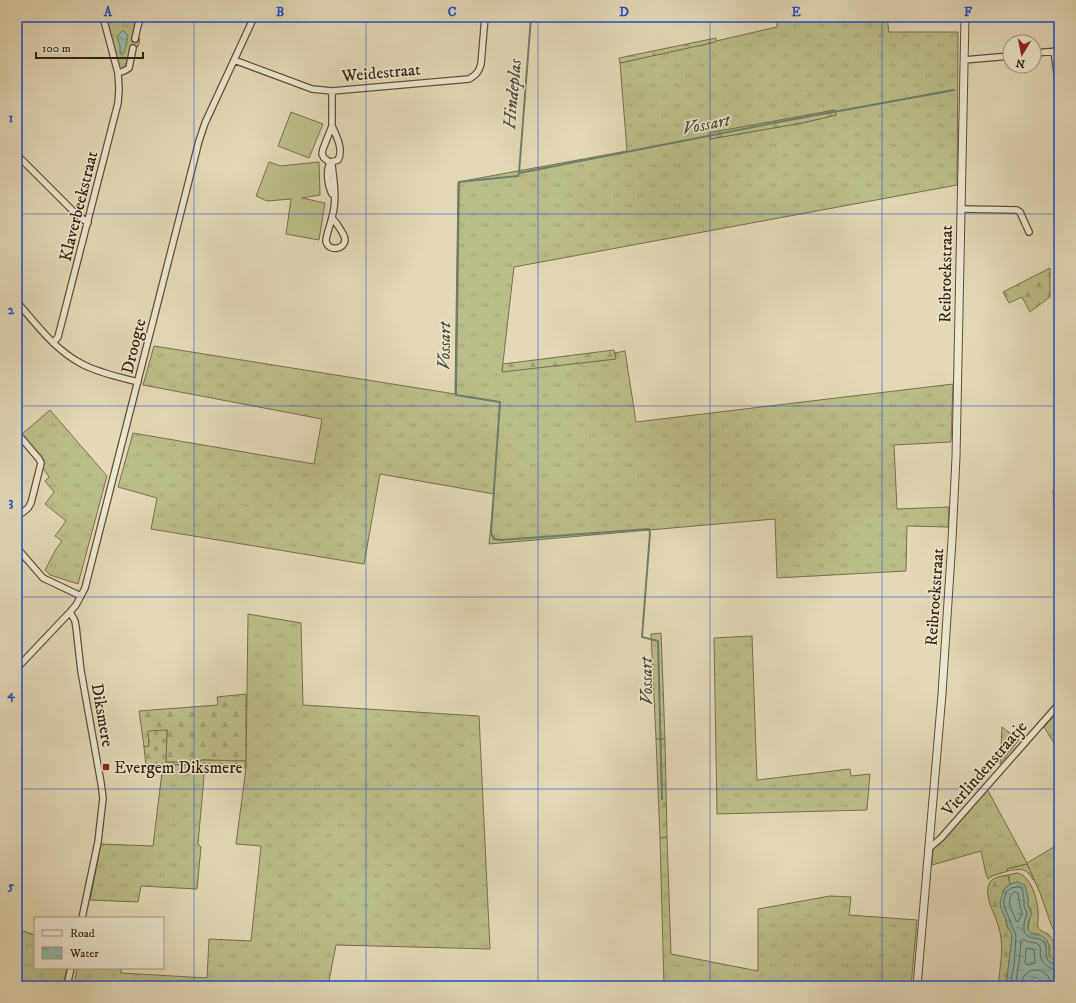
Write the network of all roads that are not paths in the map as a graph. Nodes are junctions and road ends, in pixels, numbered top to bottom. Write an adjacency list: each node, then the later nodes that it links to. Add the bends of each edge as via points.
1 (103, 17): 13 (street, Klaverbeekstraat)
2 (141, 17): 6 (street)
3 (254, 17): 11 (street, Droogte)
4 (485, 17): 15 (street, Weidestraat, via 482,64 475,76 468,79)
5 (965, 17): 12 (street, Reibroekstraat)
6 (135, 39)
7 (133, 48): 13 (street, via 129,68)
8 (1057, 51): 9 (street); 14 (street)
9 (1042, 52)
10 (1002, 57): 12 (street)
11 (234, 60): 15 (street, Weidestraat, via 312,89); 25 (street, Droogte, via 199,142)
12 (964, 60): 19 (street, Reibroekstraat)
13 (118, 73): 21 (street, Klaverbeekstraat, via 118,103)
14 (1059, 87)
15 (332, 90): 16 (street)
16 (332, 126): 18 (street, via 322,154); 18 (street, via 341,156)
17 (17, 155): 21 (street)
18 (331, 162): 20 (street, via 328,170 329,189 335,195)
19 (961, 210): 22 (street, Reibroekstraat, via 1017,210); 33 (street, Reibroekstraat, via 952,540)
20 (332, 218): 20 (street, via 326,241 332,248 341,248 344,237)
21 (88, 223): 24 (street, Klaverbeekstraat, via 58,338)
22 (1029, 232)
23 (17, 302): 24 (street)
24 (53, 343): 25 (street, via 85,366)
25 (138, 382): 29 (street, Droogte)
26 (17, 433): 27 (street, via 41,463 30,506)
27 (17, 517)
28 (17, 548): 29 (street, via 43,578)
29 (81, 596): 30 (street, Droogte)
30 (70, 612): 31 (street, Droogte); 34 (street, Diksmere, via 75,621 103,798 98,842)
31 (17, 668)
32 (1059, 704): 33 (street, Vierlindenstraatje, via 941,838)
33 (929, 848): 37 (street, Reibroekstraat)
34 (82, 917)
35 (71, 969): 36 (street)
36 (67, 986)
37 (917, 986)

